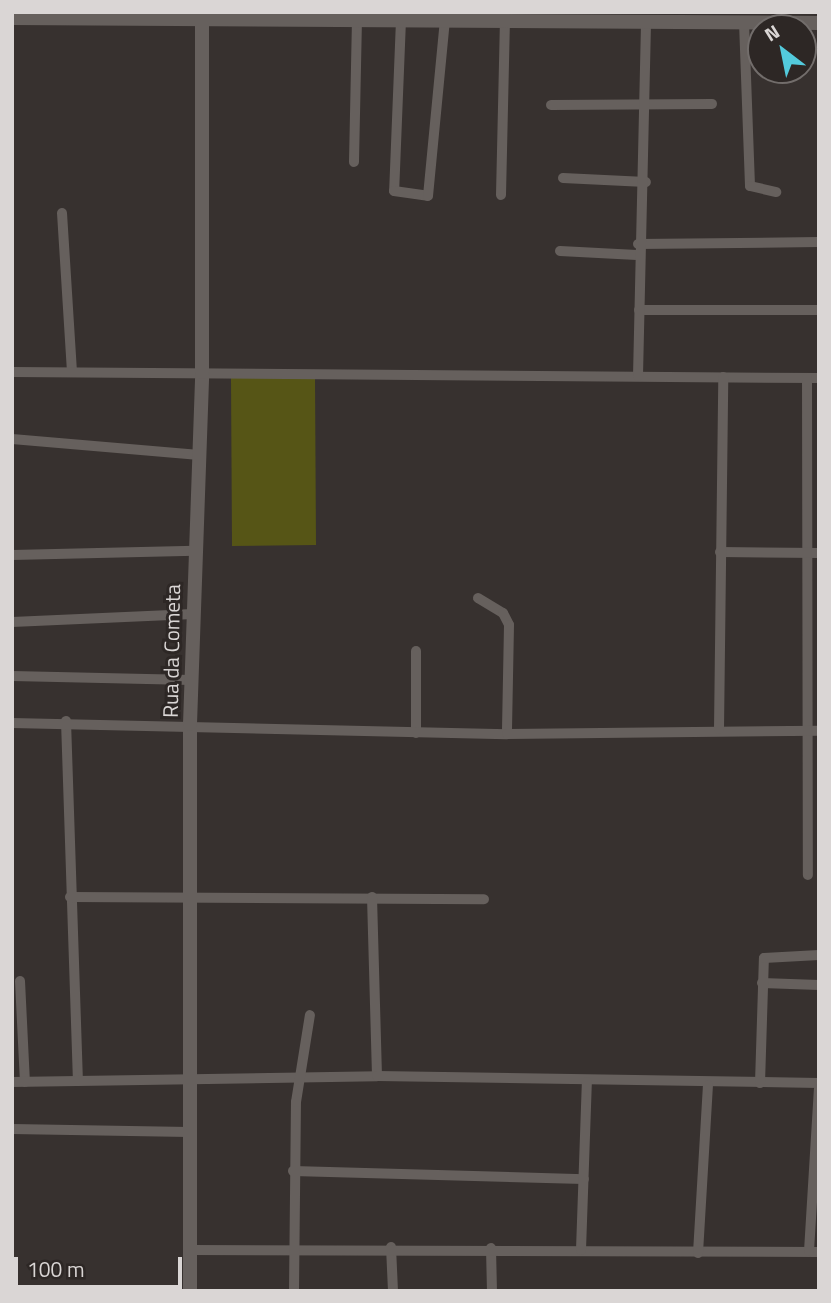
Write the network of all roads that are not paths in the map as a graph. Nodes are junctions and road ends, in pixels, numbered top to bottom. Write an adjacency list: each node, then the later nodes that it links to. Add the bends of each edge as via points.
1 (146, 15): 2 (street); 3 (street)
2 (201, 16): 5 (street); 27 (street, Rua da Cometa)
3 (12, 18)
4 (747, 19): 9 (street)
5 (358, 20): 6 (street); 14 (street)
6 (401, 20): 8 (street); 8 (street, via 394,191 428,195)
7 (505, 20): 8 (street); 9 (street); 18 (street)
8 (445, 21)
9 (646, 22): 13 (street)
10 (752, 84): 17 (street, via 750,186)
11 (712, 104): 13 (street)
12 (551, 105): 13 (street)
13 (647, 105): 16 (street)
14 (354, 162)
15 (563, 178): 16 (street)
16 (646, 182): 21 (street)
17 (776, 192)
18 (501, 195)
19 (62, 213): 25 (street)
20 (819, 242): 21 (street)
21 (638, 249): 22 (street); 23 (street)
22 (559, 251)
23 (639, 310): 24 (street); 28 (street)
24 (819, 310)
25 (72, 371): 26 (street); 27 (street)
26 (12, 372)
27 (202, 372): 28 (street); 32 (street, Rua da Cometa)
28 (638, 376): 29 (street)
29 (723, 377): 30 (street); 34 (street)
30 (813, 378): 35 (street)
31 (12, 439): 32 (street)
32 (199, 455): 33 (street, Rua da Cometa)
33 (195, 551): 37 (street); 39 (street, Rua da Cometa)
34 (720, 552): 35 (street); 47 (street)
35 (805, 552): 36 (street); 48 (street)
36 (819, 553)
37 (12, 555)
38 (478, 598): 51 (street, via 503,613 509,625)
39 (193, 614): 40 (street); 43 (street, Rua da Cometa)
40 (12, 622)
41 (416, 651): 50 (street)
42 (12, 676): 43 (street)
43 (192, 680): 46 (street, Rua da Cometa)
44 (66, 721): 45 (street); 46 (street); 54 (street)
45 (12, 723)
46 (190, 724): 50 (street); 55 (street, Rua da Cometa)
47 (719, 729): 48 (street); 51 (street)
48 (804, 731): 49 (street); 52 (street)
49 (819, 731)
50 (416, 733): 51 (street)
51 (507, 734)
52 (815, 781): 53 (street)
53 (808, 875)
54 (70, 897): 55 (street); 67 (street)
55 (192, 897): 56 (street); 66 (street, Rua da Cometa)
56 (372, 897): 57 (street); 64 (street)
57 (484, 899)
58 (819, 955): 60 (street, via 770,954)
59 (20, 981): 63 (street)
60 (762, 983): 61 (street); 71 (street)
61 (819, 985)
62 (310, 1015): 65 (street)
63 (18, 1016): 69 (street)
64 (377, 1076): 65 (street); 70 (street)
65 (299, 1077): 66 (street); 77 (street)
66 (189, 1078): 67 (street); 76 (street, Rua da Cometa)
67 (78, 1081): 69 (street)
68 (12, 1082): 69 (street)
69 (25, 1082)
70 (587, 1082): 73 (street); 78 (street)
71 (760, 1083): 72 (street); 73 (street)
72 (819, 1083)
73 (708, 1084): 85 (street)
74 (819, 1089): 84 (street)
75 (12, 1129): 76 (street)
76 (189, 1132): 82 (street, Rua da Cometa)
77 (293, 1171): 78 (street); 81 (street)
78 (584, 1179): 83 (street)
79 (391, 1247): 80 (street); 81 (street); 88 (street)
80 (491, 1248): 83 (street); 89 (street)
81 (294, 1249): 82 (street); 87 (street)
82 (191, 1250): 86 (street, Rua da Cometa)
83 (581, 1250): 85 (street)
84 (814, 1252): 85 (street)
85 (698, 1253)
86 (190, 1291)
87 (294, 1291)
88 (393, 1291)
89 (492, 1291)

